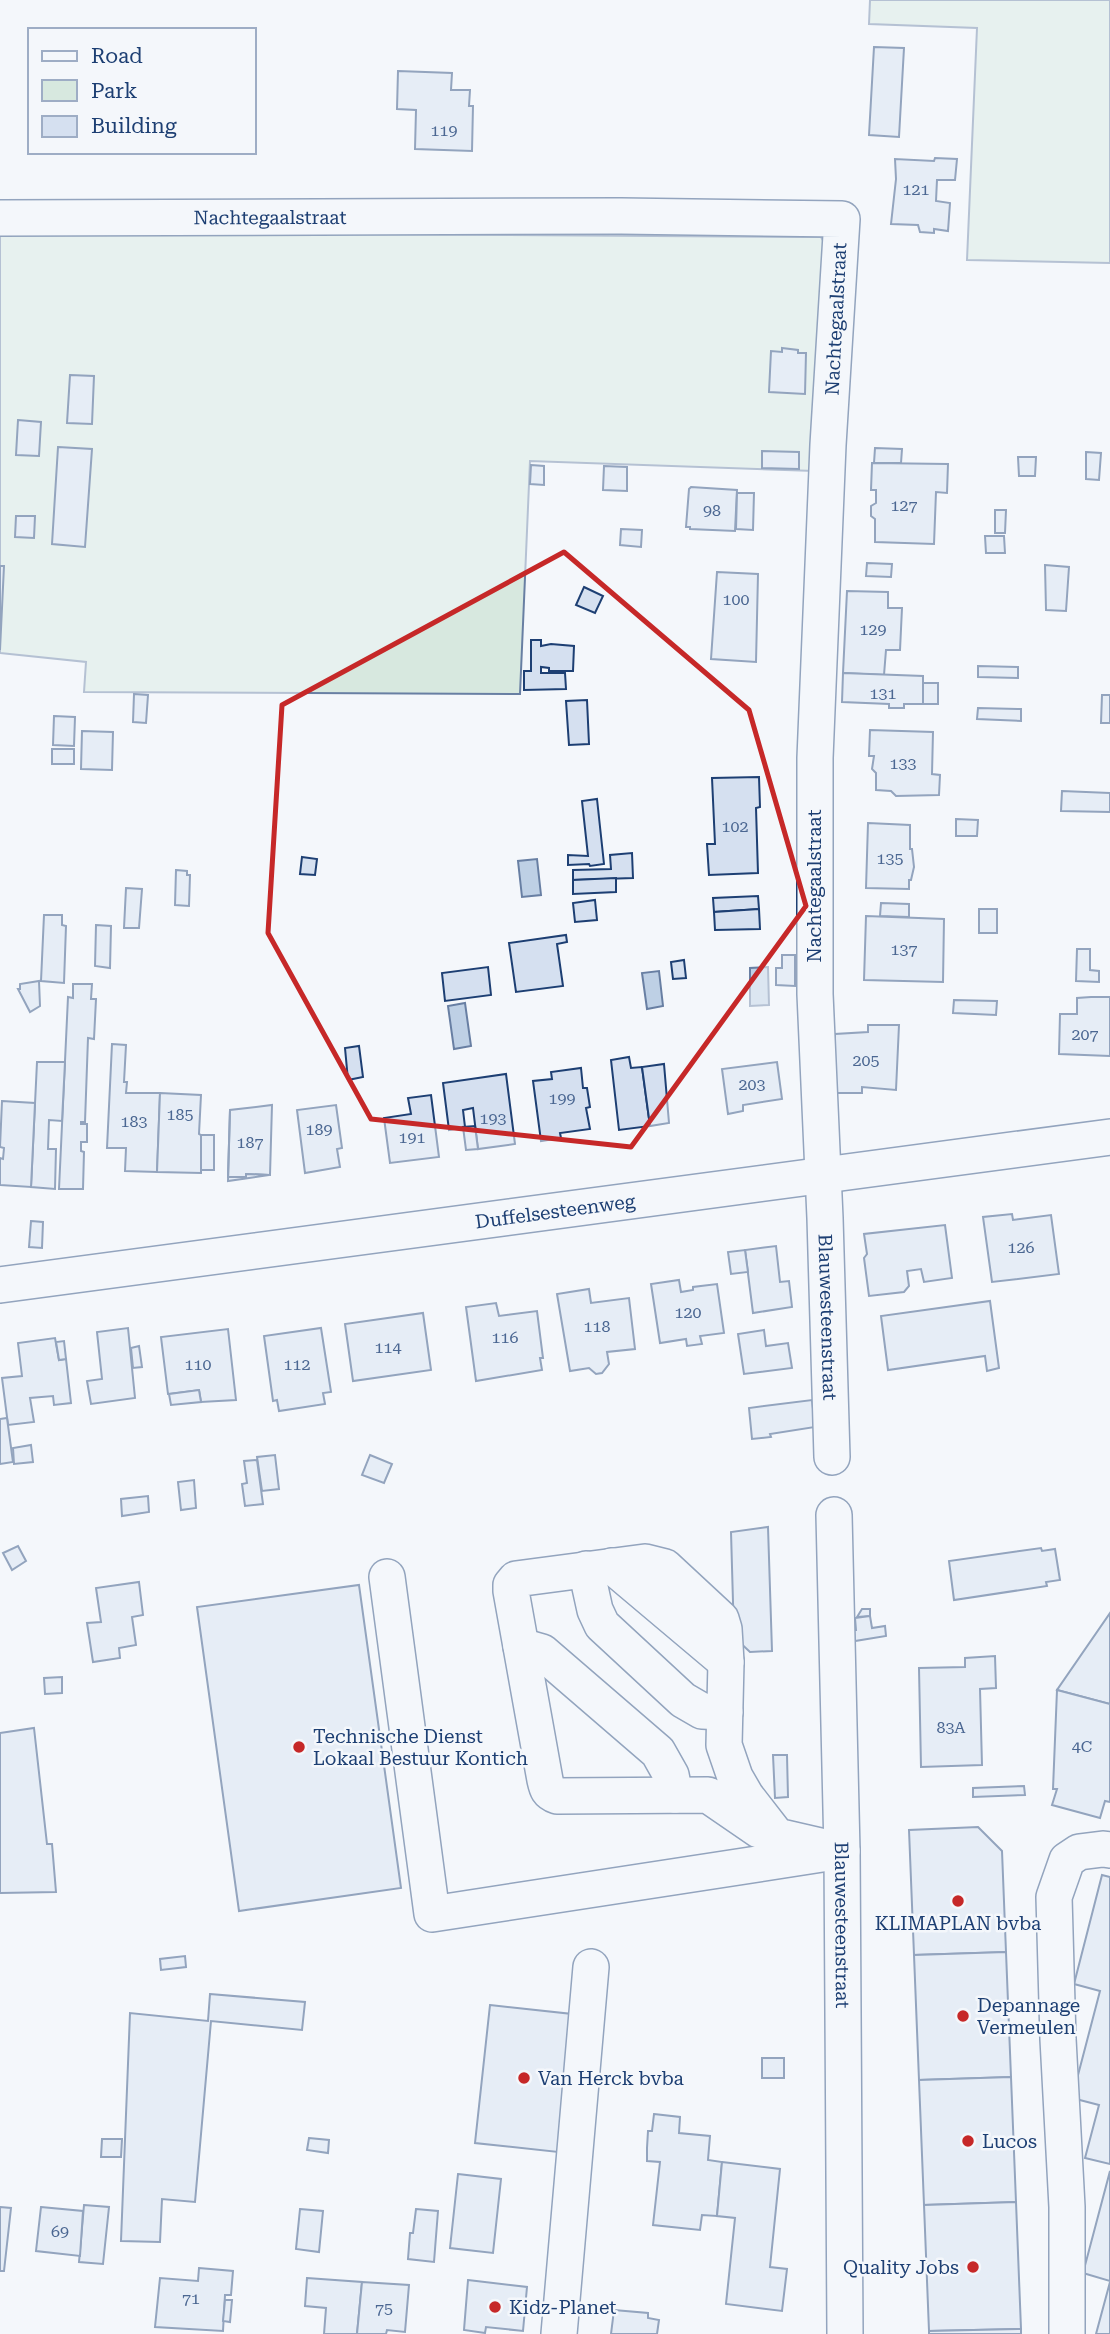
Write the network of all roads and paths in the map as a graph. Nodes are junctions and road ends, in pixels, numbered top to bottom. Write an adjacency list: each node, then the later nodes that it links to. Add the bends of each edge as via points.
1 (0, 218): 3 (street, Nachtegaalstraat, via 842,219 815,758 815,994)
2 (1110, 1137): 3 (street, Duffelsesteenweg)
3 (823, 1176): 4 (street, Duffelsesteenweg); 5 (street, Blauwesteenstraat)
4 (0, 1285)
5 (832, 1457)
6 (834, 1515): 13 (street, Blauwesteenstraat)
7 (599, 1567): 9 (street, via 516,1579 511,1591); 10 (street, via 595,1610 602,1625 683,1700 702,1711); 10 (street, via 645,1562 665,1567 720,1619 726,1662)
8 (387, 1577): 13 (street, via 432,1914)
9 (521, 1646): 11 (street, via 542,1652 649,1742 671,1775); 11 (street, via 550,1794)
10 (725, 1712): 11 (street, via 724,1745)
11 (706, 1789): 13 (street, via 759,1830)
12 (1110, 1850): 17 (street, via 1079,1853 1067,1860 1054,1897 1067,2207)
13 (842, 1851): 16 (street, Blauwesteenstraat)
14 (591, 1967): 15 (street)
15 (559, 2334)
16 (845, 2334)
17 (1067, 2334)

